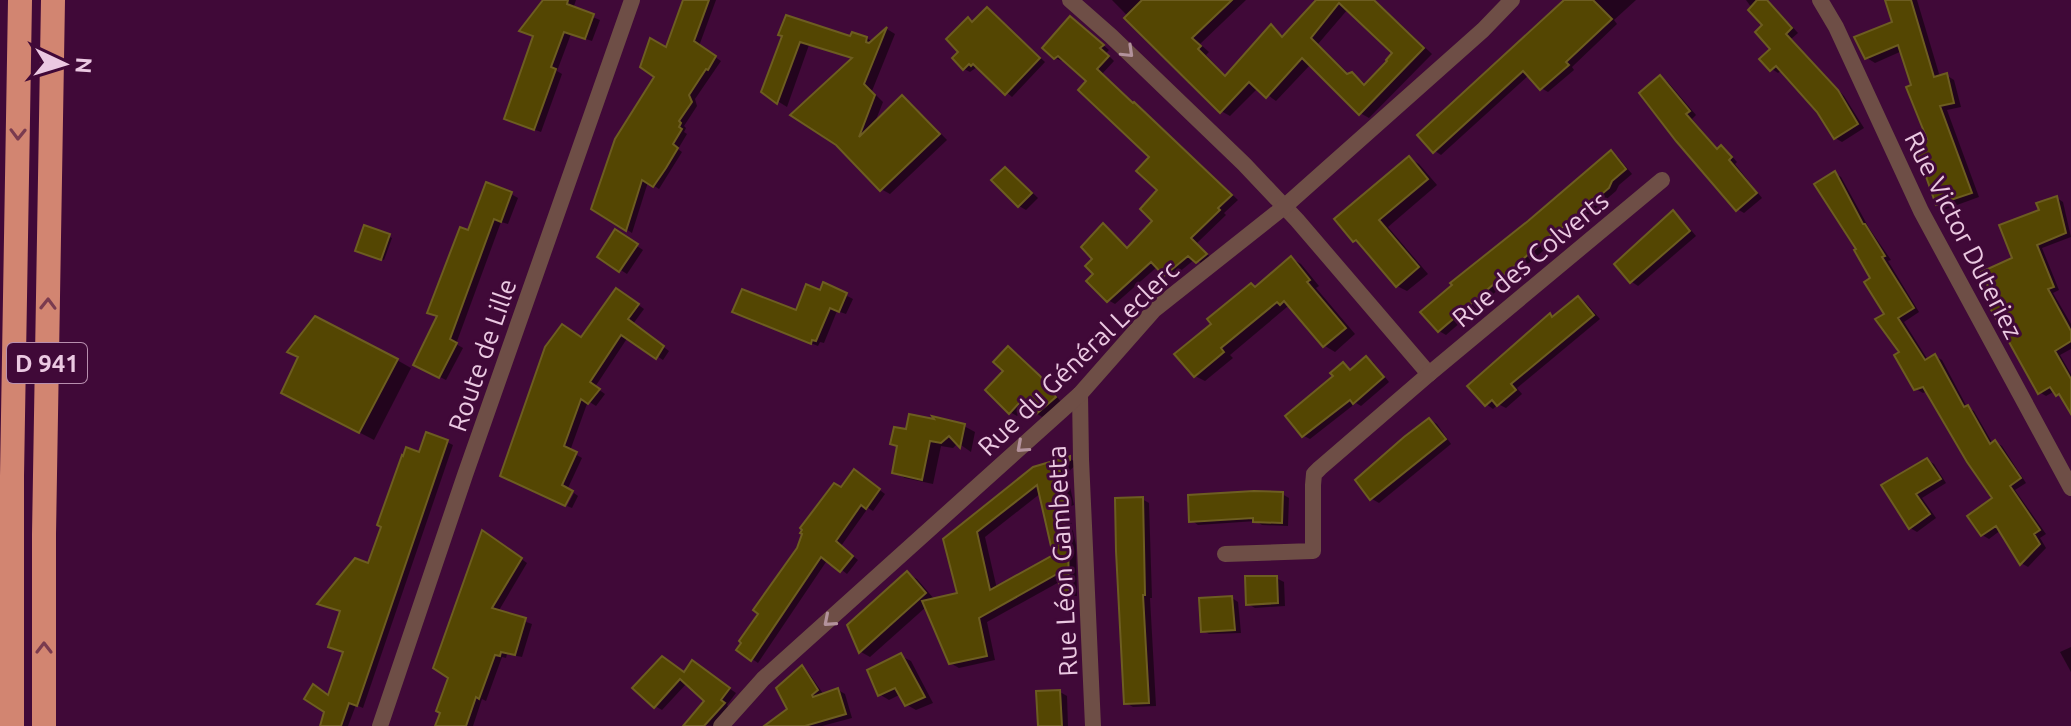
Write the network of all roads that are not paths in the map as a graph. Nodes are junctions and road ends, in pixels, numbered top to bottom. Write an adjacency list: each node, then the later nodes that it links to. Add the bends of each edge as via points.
1 (20, 0): 13 (highway, D 941, one-way to 13)
2 (53, 0): 14 (highway, D 941, one-way to 2)
3 (632, 0): 15 (street, Route de Lille)
4 (1070, 0): 8 (street, one-way to 8)
5 (1512, 0): 8 (street, Rue du Général Leclerc)
6 (1820, 0): 11 (street, Rue Victor Duteriez, via 1921,211)
7 (1662, 180): 9 (street, Rue des Colverts)
8 (1284, 207): 9 (street); 10 (street, Rue du Général Leclerc, via 1154,310)
9 (1429, 374): 12 (street, Rue des Colverts, via 1314,474 1313,551)
10 (1080, 394): 16 (street, Rue du Général Leclerc, one-way to 16, via 763,679); 17 (street, Rue Léon Gambetta)
11 (2071, 488)
12 (1225, 554)
13 (12, 726)
14 (44, 726)
15 (380, 726)
16 (721, 726)
17 (1093, 726)

